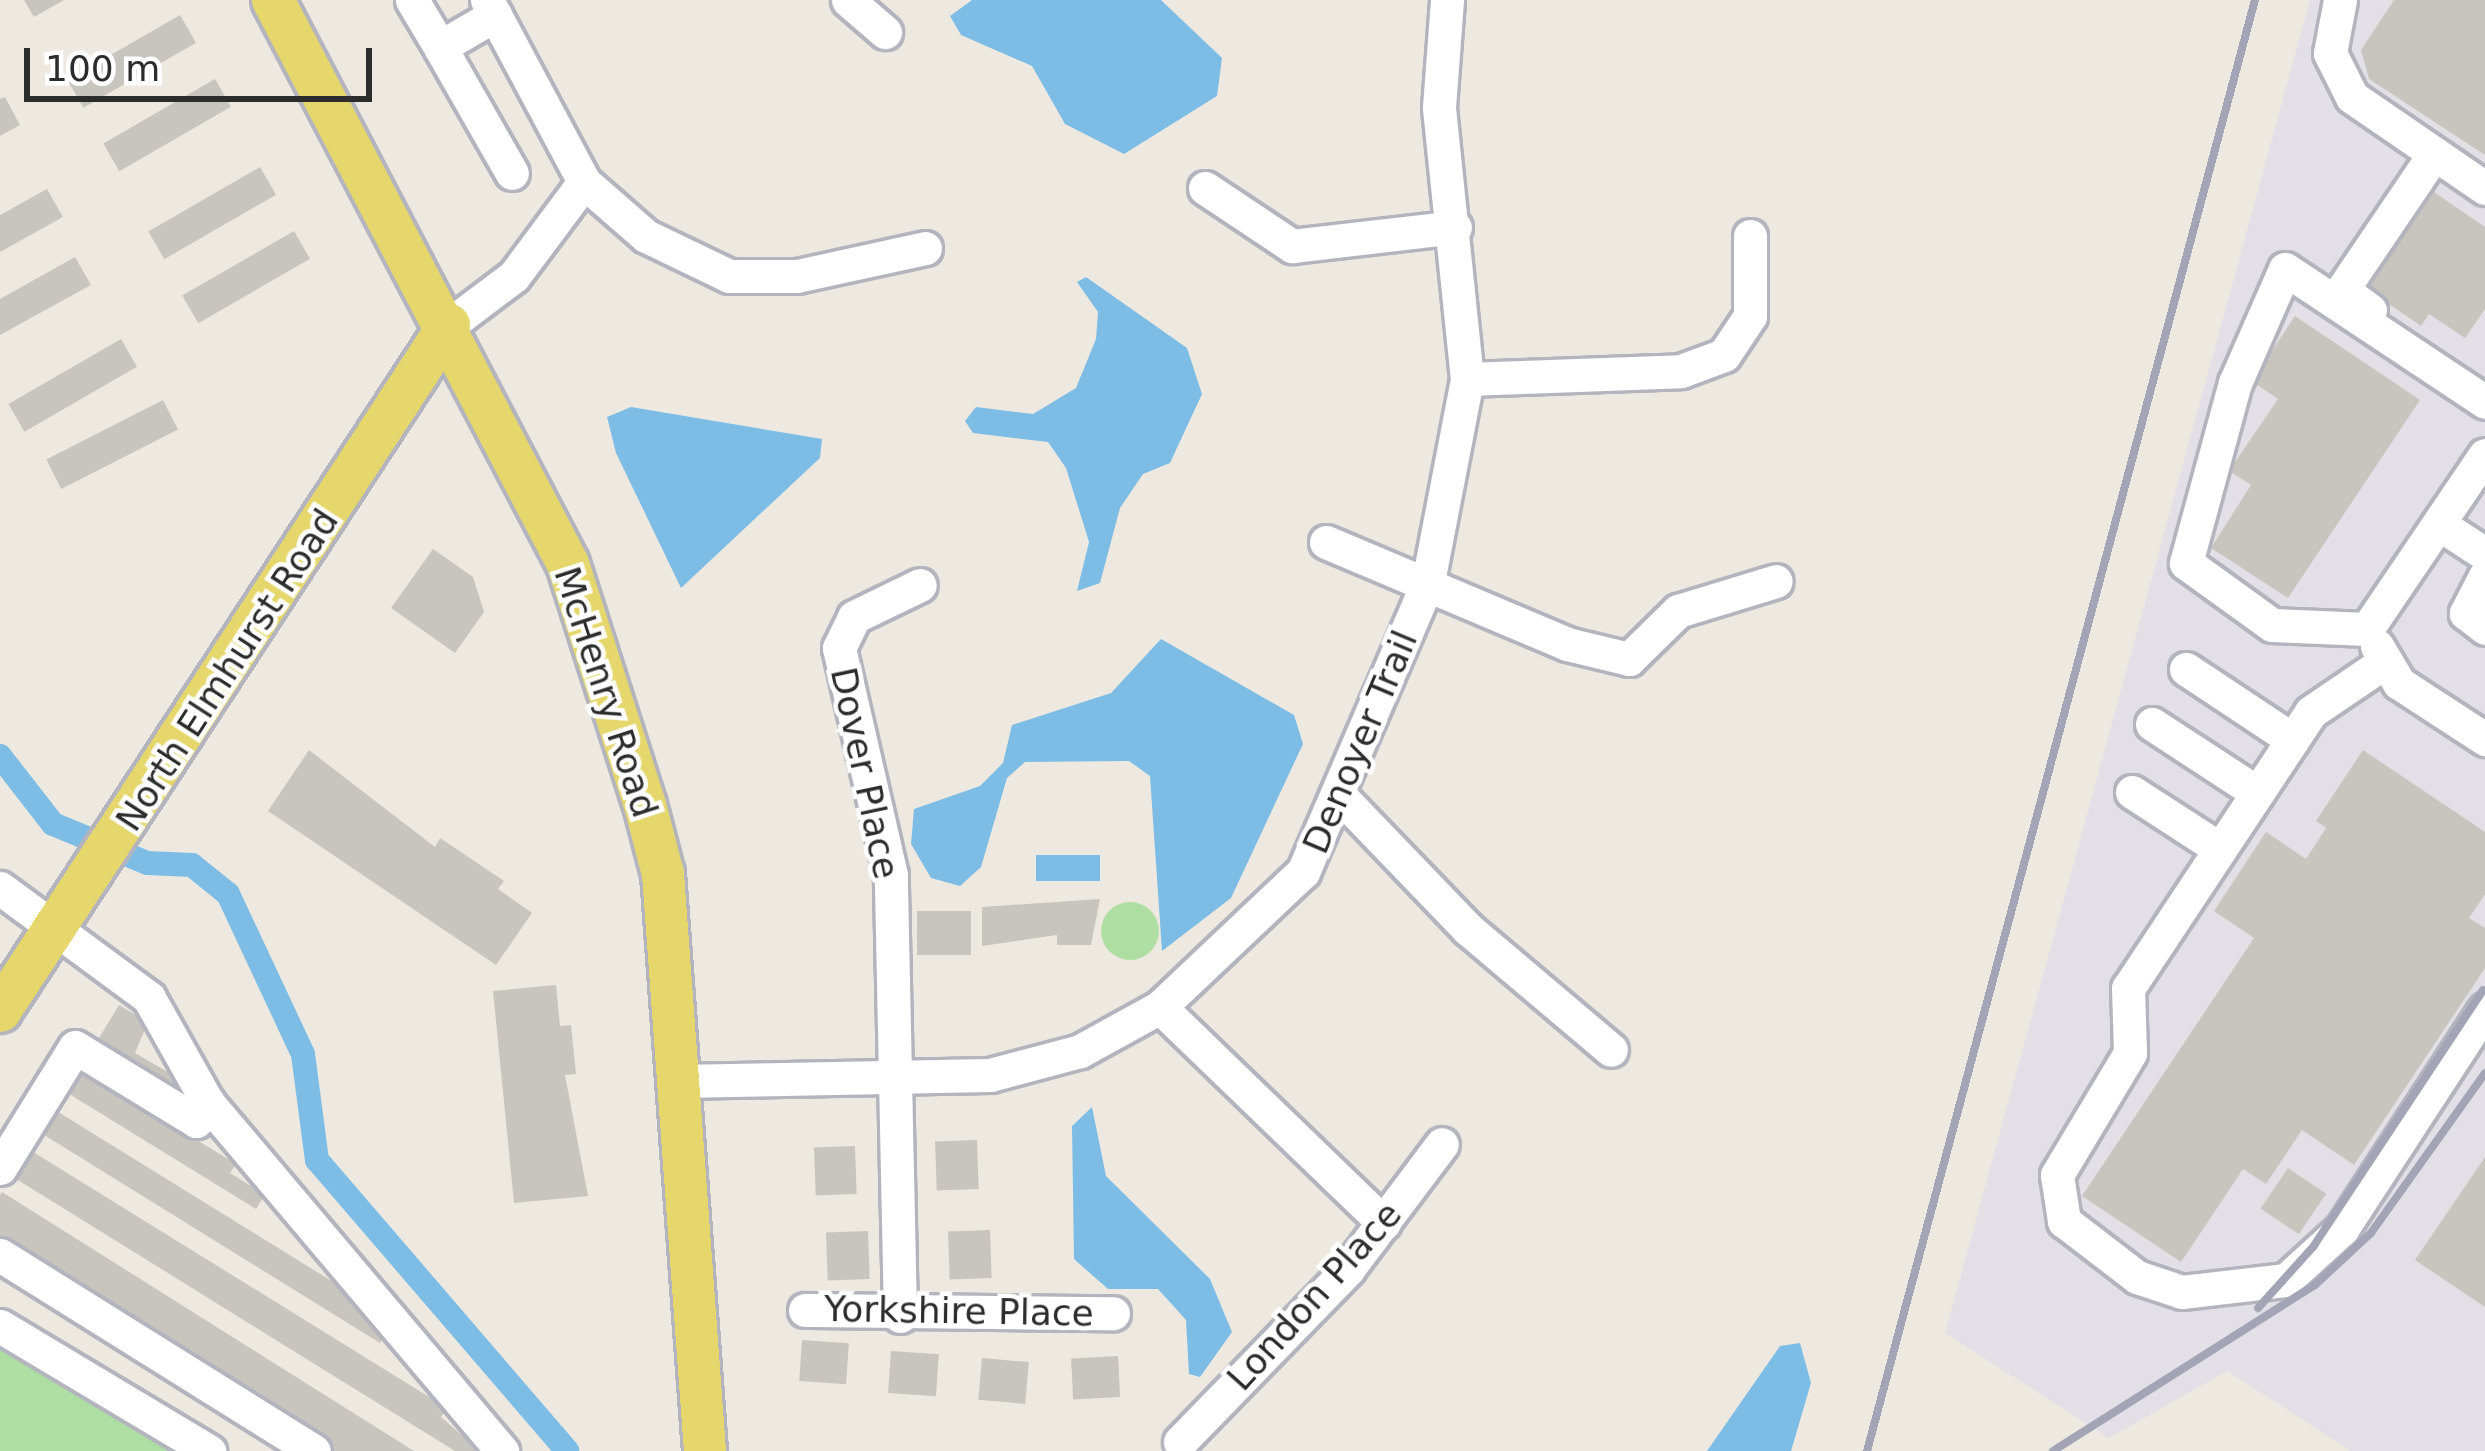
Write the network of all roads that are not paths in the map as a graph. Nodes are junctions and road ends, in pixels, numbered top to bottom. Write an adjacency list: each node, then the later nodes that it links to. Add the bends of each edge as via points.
1 (412, 0): 8 (street)
2 (848, 0): 7 (street)
3 (1447, 0): 14 (street, Denoyer Trail, via 1439,106)
4 (2340, 0): 9 (street, via 2332,69 2352,97)
5 (282, 4): 17 (main road, McHenry Road)
6 (491, 8): 8 (street); 11 (street)
7 (885, 32)
8 (440, 47): 10 (street)
9 (2434, 154): 13 (street); 19 (street, via 2342,290)
10 (512, 173)
11 (584, 182): 16 (street, via 646,236 729,276 796,276); 17 (street, via 514,277)
12 (1205, 188): 14 (street, via 1292,246)
13 (2485, 188)
14 (1455, 227): 18 (street, Denoyer Trail)
15 (1750, 236): 18 (street, via 1750,316 1724,355 1681,371)
16 (925, 248)
17 (449, 325): 41 (main road, North Elmhurst Road); 47 (main road, McHenry Road, via 568,564 645,805 662,874)
18 (1467, 379): 27 (street, Denoyer Trail)
19 (2485, 390)
20 (2485, 403): 30 (street, via 2285,269 2235,383 2186,563 2272,625)
21 (2485, 455): 22 (street)
22 (2439, 524): 24 (street); 30 (street)
23 (1326, 542): 27 (street)
24 (2485, 554)
25 (2485, 576): 29 (street, via 2466,613)
26 (1776, 581): 27 (street, via 1678,611 1629,659)
27 (1428, 582): 38 (street, Denoyer Trail)
28 (920, 585): 46 (street, Dover Place, via 854,617 839,648 891,875)
29 (2485, 628)
30 (2367, 629): 31 (street)
31 (2386, 661): 34 (street, via 2399,683); 35 (street, via 2338,685)
32 (2186, 669): 35 (street)
33 (2152, 724): 37 (street)
34 (2485, 739)
35 (2293, 740): 37 (street)
36 (2132, 792): 39 (street)
37 (2258, 793): 39 (street)
38 (1341, 797): 42 (street, Denoyer Trail, via 1303,872); 45 (street, via 1468,928)
39 (2220, 849): 43 (street, via 2128,988 2124,1073 2057,1175 2064,1221 2137,1276 2219,1296 2286,1280 2318,1256)
40 (0, 889): 41 (street)
41 (69, 910): 44 (main road, North Elmhurst Road); 48 (street, via 149,998)
42 (1160, 1007): 46 (street, Denoyer Trail, via 1080,1051 990,1075); 51 (street)
43 (2485, 1010)
44 (0, 1011)
45 (1611, 1050)
46 (888, 1079): 47 (street, Denoyer Trail); 55 (street, Dover Place)
47 (680, 1082): 61 (main road, McHenry Road)
48 (208, 1102): 50 (street, via 196,1121 75,1047); 60 (street)
49 (1442, 1144): 51 (street, London Place)
50 (0, 1168)
51 (1384, 1223): 57 (street, London Place)
52 (0, 1255): 59 (street)
53 (805, 1310): 55 (street, Yorkshire Place)
54 (1113, 1313): 55 (street, Yorkshire Place)
55 (900, 1316)
56 (0, 1326): 58 (street)
57 (1180, 1442)
58 (209, 1451)
59 (314, 1451)
60 (502, 1451)
61 (705, 1451)

